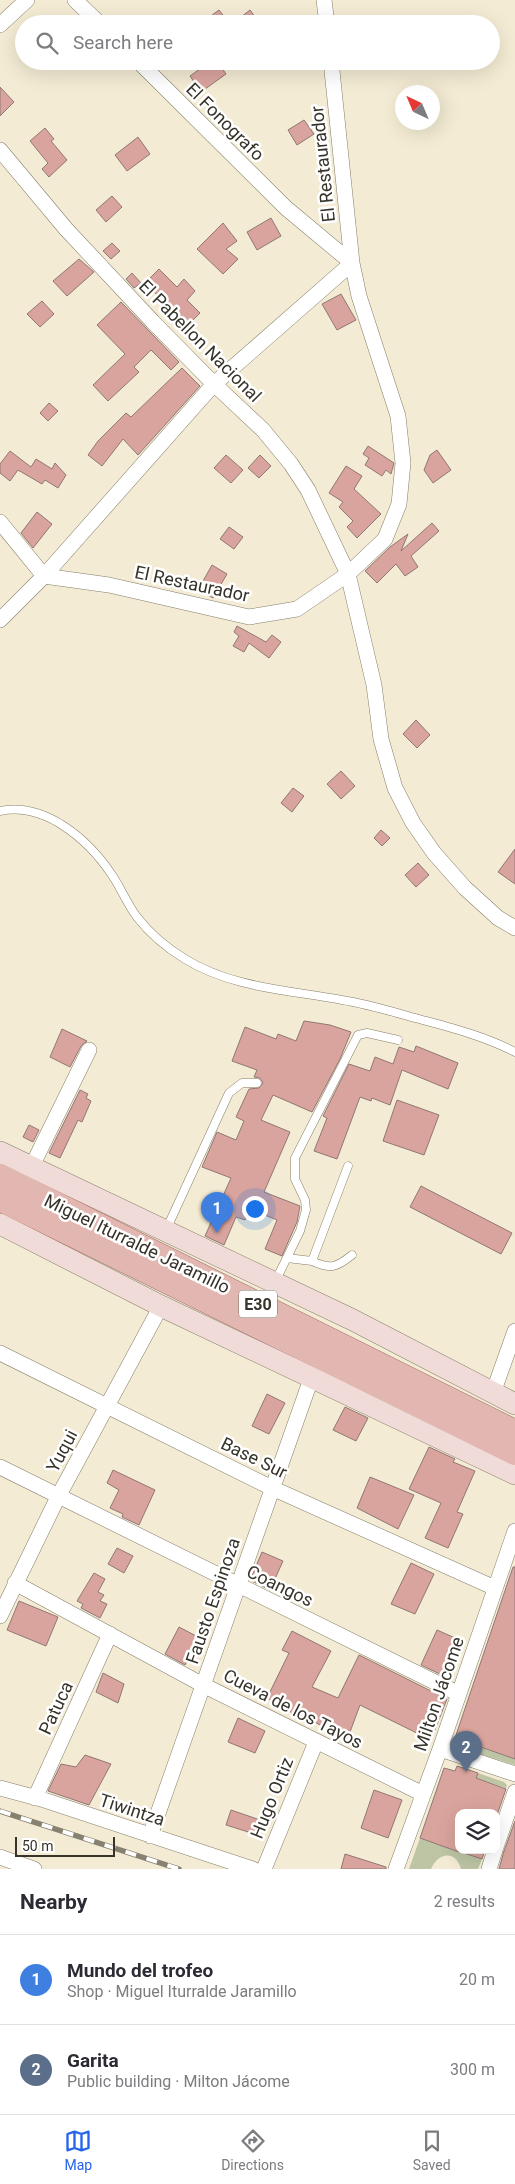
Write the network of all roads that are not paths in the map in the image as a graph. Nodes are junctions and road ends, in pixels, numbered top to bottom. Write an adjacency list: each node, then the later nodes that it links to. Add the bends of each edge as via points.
1 (27, 0): 6 (street)
2 (75, 0): 4 (street)
3 (324, 0): 5 (street)
4 (91, 15)
5 (325, 15)
6 (0, 25)
7 (147, 70): 10 (street, El Fonografo)
8 (332, 70): 11 (street, El Restaurador)
9 (0, 150): 12 (street, El Pabellon Nacional, via 66,229)
10 (286, 208): 11 (street, El Restaurador)
11 (352, 264): 12 (street); 14 (street, El Restaurador, via 359,296 398,416 403,462 399,504 385,540)
12 (214, 384): 14 (street, El Pabellon Nacional, via 263,430 291,464 308,490); 15 (street)
13 (0, 522): 15 (street)
14 (348, 574): 15 (street, El Restaurador, via 297,609 249,617 109,585); 18 (street, El Pabellon Nacional, via 395,788 413,824 434,853 465,888 498,918)
15 (44, 576): 16 (street)
16 (0, 620)
17 (0, 811): 21 (lane, via 36,812 75,835 111,873 149,930 199,967 243,983 366,1005 475,1034)
18 (515, 928)
19 (398, 1040): 30 (lane, via 367,1033 358,1035 295,1158 295,1179 306,1210)
20 (89, 1050): 24 (street)
21 (515, 1052)
22 (257, 1083): 28 (lane, via 242,1083 229,1094)
23 (1, 1163): 24 (main road, Miguel Iturralde Jaramillo); 40 (main road, Miguel Iturralde Jaramillo / E30)
24 (32, 1166): 28 (main road, Miguel Iturralde Jaramillo)
25 (348, 1166): 31 (lane)
26 (0, 1199): 41 (main road, Miguel Iturralde Jaramillo / E30)
27 (0, 1224): 33 (main road)
28 (166, 1230): 32 (main road, Miguel Iturralde Jaramillo)
29 (352, 1255): 31 (lane, via 339,1265 329,1267)
30 (288, 1258): 31 (lane); 32 (lane)
31 (312, 1262)
32 (276, 1282): 37 (main road, Miguel Iturralde Jaramillo)
33 (161, 1306): 36 (main road); 39 (street, Yuqui)
34 (515, 1331): 37 (street)
35 (0, 1353): 39 (street, Base Sur)
36 (311, 1379): 43 (main road); 44 (street, Fausto Espinoza)
37 (494, 1393): 38 (main road, Miguel Iturralde Jaramillo)
38 (515, 1404)
39 (107, 1406): 44 (street, Base Sur); 45 (street, Yuqui)
40 (515, 1432)
41 (515, 1453)
42 (0, 1467): 45 (street, Coangos)
43 (515, 1474)
44 (272, 1488): 47 (street, Fausto Espinoza); 49 (street, Base Sur)
45 (59, 1496): 47 (street, Coangos); 48 (street, Yuqui)
46 (515, 1531): 49 (street, Milton Jácome)
47 (238, 1586): 52 (street, Fausto Espinoza); 53 (street, Coangos)
48 (9, 1587): 50 (street, Yuqui); 51 (street, Cueva de los Tayos)
49 (495, 1588): 53 (street, Milton Jácome)
50 (0, 1616)
51 (110, 1634): 52 (street, Cueva de los Tayos); 60 (street, Patuca)
52 (203, 1685): 54 (street, Cueva de los Tayos); 61 (street, Fausto Espinoza)
53 (459, 1694): 55 (street, Milton Jácome)
54 (316, 1742): 59 (street, Cueva de los Tayos); 67 (street, Hugo Ortiz)
55 (440, 1748): 56 (street); 59 (street, Milton Jácome)
56 (515, 1774)
57 (0, 1788): 60 (street, Tiwintza)
58 (515, 1792): 62 (street)
59 (423, 1794): 68 (street, Milton Jácome)
60 (35, 1798): 61 (street, Tiwintza)
61 (150, 1836): 66 (street, Tiwintza)
62 (500, 1837)
63 (494, 1854): 69 (street)
64 (0, 1857): 65 (street)
65 (34, 1869)
66 (252, 1869)
67 (264, 1869)
68 (396, 1869)
69 (489, 1869)

